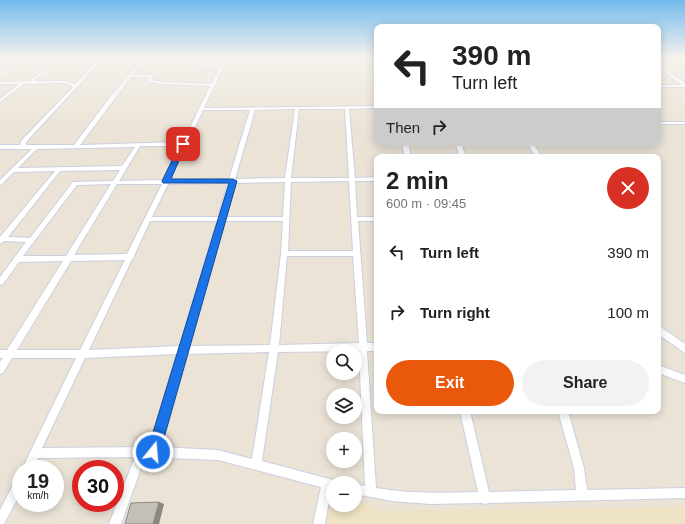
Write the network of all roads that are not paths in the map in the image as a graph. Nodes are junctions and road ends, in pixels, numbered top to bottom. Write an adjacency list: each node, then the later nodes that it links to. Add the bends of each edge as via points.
1 (49, 82): 8 (street)
2 (66, 82): 11 (street)
3 (78, 82): 11 (street)
4 (125, 82): 23 (street)
5 (161, 82): 9 (street)
6 (0, 83): 7 (street)
7 (23, 83): 8 (street); 13 (street)
8 (30, 83)
9 (213, 85): 18 (street)
10 (685, 85): 12 (street)
11 (75, 86): 25 (street, via 23,142)
12 (661, 86)
13 (0, 101)
14 (347, 107): 15 (street); 17 (street); 32 (street)
15 (374, 107)
16 (254, 108): 17 (street); 18 (street); 34 (street)
17 (298, 108): 31 (street)
18 (202, 109): 21 (street)
19 (661, 123): 20 (street)
20 (685, 123)
21 (183, 144): 22 (street); 33 (street)
22 (138, 145): 23 (street); 27 (street)
23 (76, 146): 26 (street)
24 (0, 147): 25 (street)
25 (23, 147): 26 (street)
26 (36, 147): 29 (street)
27 (124, 168): 28 (street); 35 (street)
28 (59, 169): 29 (street); 42 (street)
29 (14, 170): 36 (street)
30 (374, 179): 32 (street)
31 (288, 180): 32 (street); 34 (street); 40 (street)
32 (352, 180): 41 (street)
33 (166, 181): 34 (street); 35 (street); 38 (street)
34 (233, 181): 39 (street)
35 (115, 182): 43 (street, via 75,183); 47 (street)
36 (0, 183)
37 (374, 218): 41 (street)
38 (148, 219): 39 (street); 46 (street)
39 (221, 219): 40 (street); 57 (street)
40 (286, 219): 45 (street)
41 (354, 220): 44 (street)
42 (1, 240): 43 (street)
43 (32, 240): 48 (street)
44 (356, 253): 45 (street); 51 (street)
45 (284, 254): 55 (street)
46 (130, 257): 47 (street); 60 (street)
47 (70, 258): 48 (street); 58 (street)
48 (18, 259): 49 (street)
49 (0, 282)
50 (661, 331): 56 (street)
51 (362, 344)
52 (362, 347): 53 (street); 73 (street)
53 (374, 347)
54 (326, 348): 55 (street)
55 (274, 349): 57 (street); 70 (street)
56 (685, 349)
57 (184, 350): 60 (street); 67 (street)
58 (10, 353): 59 (street); 60 (street); 61 (street)
59 (0, 354)
60 (83, 354): 68 (street)
61 (0, 370)
62 (661, 370): 63 (street)
63 (685, 379)
64 (466, 414): 78 (street)
65 (564, 414): 75 (street, via 579,468)
66 (142, 452): 67 (street); 68 (street); 80 (street)
67 (153, 452): 70 (street, via 218,455)
68 (35, 454): 69 (street)
69 (32, 460)
70 (256, 465): 71 (street)
71 (326, 484)
72 (362, 490): 73 (street)
73 (371, 492): 78 (street, via 430,500)
74 (685, 493): 75 (street)
75 (582, 495): 78 (street)
76 (12, 498): 79 (street)
77 (326, 499): 81 (street)
78 (485, 499)
79 (0, 521)
80 (115, 524)
81 (319, 524)

